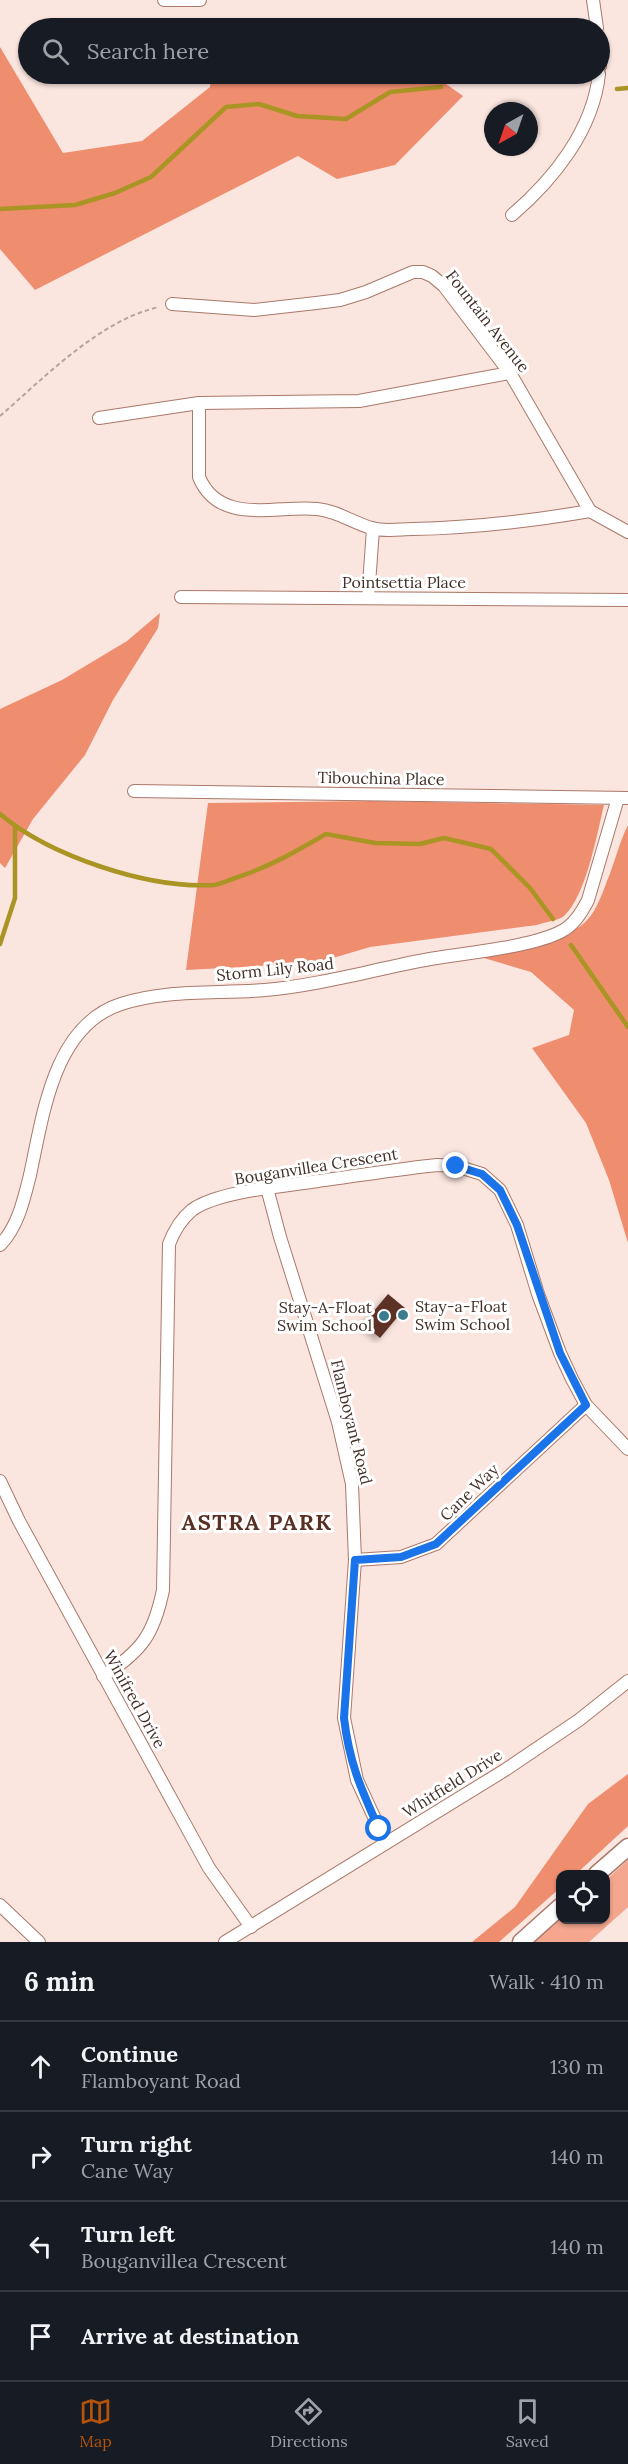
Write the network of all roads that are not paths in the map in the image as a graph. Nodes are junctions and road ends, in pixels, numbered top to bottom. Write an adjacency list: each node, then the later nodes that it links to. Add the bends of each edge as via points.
1 (164, 0): 2 (street)
2 (200, 0)
3 (593, 0): 4 (street)
4 (596, 18)
5 (598, 84): 6 (street, via 576,140 540,190)
6 (512, 215)
7 (172, 304): 8 (street, Fountain Avenue, via 254,310 316,303 349,297 403,275 423,272 444,286)
8 (510, 373): 9 (street, via 359,401); 11 (street, Fountain Avenue)
9 (199, 403): 10 (street); 12 (street, via 198,477 218,500 242,510 321,510)
10 (99, 418)
11 (590, 511): 12 (street, via 496,526); 13 (street)
12 (373, 529): 15 (street)
13 (628, 532)
14 (181, 597): 15 (street, Pointsettia Place)
15 (368, 598): 16 (street, Pointsettia Place)
16 (628, 600)
17 (134, 791): 18 (street, Tibouchina Place)
18 (623, 798): 20 (street, Storm Lily Road, via 588,900 571,925 562,931 520,943 308,985 159,996 107,1009 76,1037 59,1066 22,1206)
19 (267, 1188): 21 (street, Bouganvillea Crescent, via 437,1165 482,1174 500,1190 517,1225 560,1353); 24 (street, Flamboyant Road, via 338,1422 352,1485); 25 (street, Bouganvillea Crescent, via 191,1210 177,1226 169,1244 163,1590 149,1635 122,1664)
20 (0, 1245)
21 (586, 1405): 22 (street, Bouganvillea Crescent); 24 (street, Cane Way, via 436,1544 401,1557)
22 (628, 1449)
23 (0, 1480): 25 (street, Winifred Drive)
24 (355, 1560): 27 (street, Flamboyant Road, via 344,1718 346,1739 357,1780)
25 (104, 1676): 32 (street, Winifred Drive, via 209,1868)
26 (628, 1681): 27 (street, Whitfield Drive, via 552,1739)
27 (386, 1843): 32 (street, Whitfield Drive)
28 (628, 1847): 29 (main road)
29 (603, 1870)
30 (0, 1905): 33 (street)
31 (556, 1911): 35 (main road)
32 (251, 1927): 34 (street, Whitfield Drive)
33 (39, 1942)
34 (225, 1942)
35 (521, 1942)

